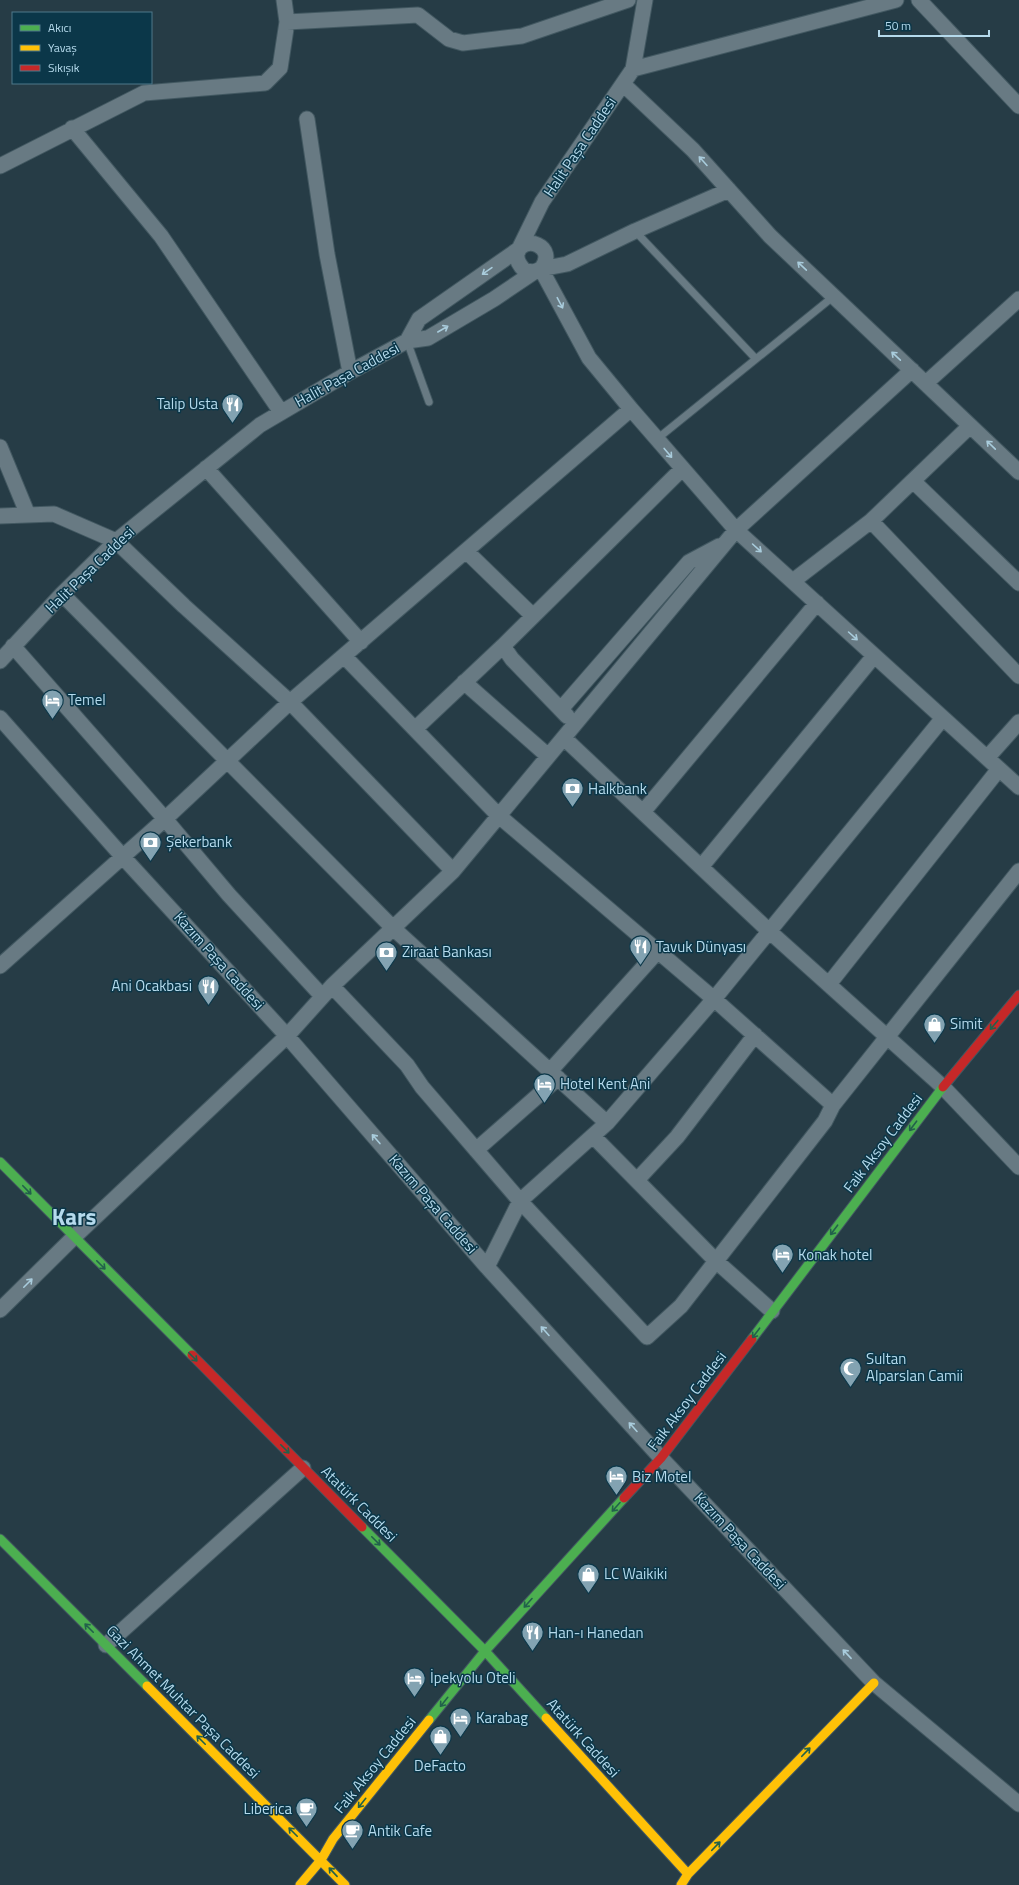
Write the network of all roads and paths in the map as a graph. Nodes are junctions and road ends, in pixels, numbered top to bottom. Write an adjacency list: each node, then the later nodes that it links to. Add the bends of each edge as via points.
1 (284, 0): 6 (street)
2 (628, 0): 6 (street, via 522,36 463,43 449,38 418,15)
3 (645, 0): 7 (street, Halit Paşa Caddesi)
4 (896, 0): 7 (street)
5 (919, 0): 9 (street)
6 (287, 22): 11 (street, via 280,68 265,83 144,93)
7 (633, 69): 8 (street, Halit Paşa Caddesi)
8 (623, 84): 13 (street, one-way to 8, via 692,150); 15 (street, Halit Paşa Caddesi, via 542,202)
9 (1019, 106)
10 (307, 119): 22 (street, via 327,254)
11 (72, 128): 12 (street); 26 (street, via 161,236)
12 (0, 166)
13 (729, 190): 14 (street); 17 (street, one-way to 13, via 770,236)
14 (635, 232): 16 (street, via 567,264); 20 (lane)
15 (519, 249): 16 (street, via 517,261 520,267 525,271); 16 (street, via 529,243 541,246 546,258 545,264); 19 (street, Halit Paşa Caddesi, one-way to 19, via 419,319)
16 (537, 271): 19 (street, one-way to 16, via 428,338); 25 (street, one-way to 25, via 589,358)
17 (834, 296): 20 (lane); 21 (street, one-way to 17)
18 (1019, 299): 23 (street)
19 (407, 341): 22 (street, Halit Paşa Caddesi); 24 (lane)
20 (756, 359): 28 (lane)
21 (912, 370): 23 (street); 37 (street)
22 (350, 372): 26 (street, Halit Paşa Caddesi)
23 (926, 383): 27 (street)
24 (429, 402)
25 (631, 409): 28 (street); 40 (street)
26 (281, 412): 30 (street, Halit Paşa Caddesi, via 260,425)
27 (970, 426): 32 (street, one-way to 27); 33 (street)
28 (657, 439): 31 (street, one-way to 31)
29 (0, 447): 34 (street)
30 (206, 468): 38 (street, Halit Paşa Caddesi); 46 (street)
31 (682, 469): 37 (street); 45 (street)
32 (1019, 472)
33 (913, 481): 36 (street); 42 (street)
34 (28, 515): 35 (street); 38 (street, via 54,514)
35 (0, 516)
36 (871, 522): 41 (street); 52 (street)
37 (736, 530): 39 (street); 41 (street, one-way to 41)
38 (116, 541): 43 (street, Halit Paşa Caddesi); 54 (street)
39 (726, 542): 55 (street, via 689,562); 59 (street)
40 (466, 551): 45 (street); 46 (street)
41 (793, 581): 44 (street)
42 (1019, 583)
43 (62, 594): 47 (street, Halit Paşa Caddesi); 64 (street)
44 (817, 603): 50 (street, one-way to 50); 67 (street)
45 (533, 616): 48 (street)
46 (361, 642): 49 (street)
47 (13, 646): 51 (street, Halit Paşa Caddesi); 69 (street)
48 (502, 646): 53 (street); 55 (street)
49 (344, 656): 54 (street); 60 (street)
50 (874, 656): 57 (street); 71 (street)
51 (0, 661)
52 (1019, 676)
53 (464, 682): 60 (street); 62 (street)
54 (290, 702): 64 (street); 72 (street)
55 (561, 710): 59 (street)
56 (0, 718): 70 (street, Kazım Paşa Caddesi)
57 (943, 718): 63 (street); 75 (street)
58 (1019, 722): 63 (street)
59 (575, 724): 61 (street)
60 (414, 728): 68 (street)
61 (564, 738): 62 (street); 67 (street)
62 (548, 756): 68 (street)
63 (987, 758): 65 (street)
64 (228, 761): 69 (street); 74 (street)
65 (999, 769): 66 (street); 78 (street)
66 (1019, 787)
67 (643, 812): 71 (street)
68 (499, 816): 72 (street); 76 (street)
69 (166, 819): 70 (street); 81 (street, via 229,895)
70 (123, 858): 77 (street); 84 (street, Kazım Paşa Caddesi)
71 (701, 867): 75 (street)
72 (453, 871): 74 (street)
73 (1019, 871): 85 (street)
74 (393, 928): 79 (street); 86 (street)
75 (769, 931): 78 (street); 82 (street)
76 (658, 952): 82 (street); 86 (street)
77 (0, 966)
78 (829, 984): 85 (street)
79 (332, 986): 81 (street); 91 (street, via 407,1065 422,1087)
80 (1019, 995): 87 (street, Faik Aksoy Caddesi, one-way to 87)
81 (322, 996): 84 (street)
82 (714, 999): 83 (street); 89 (street)
83 (755, 1035): 88 (street); 94 (street, via 676,1137)
84 (287, 1036): 96 (street); 98 (street, Kazım Paşa Caddesi, one-way to 84)
85 (887, 1037): 87 (street); 88 (street)
86 (554, 1075): 89 (street); 91 (street)
87 (943, 1087): 93 (street); 100 (street, Faik Aksoy Caddesi, one-way to 100)
88 (833, 1104): 97 (street, via 825,1121)
89 (607, 1123): 90 (street)
90 (593, 1136): 94 (street); 95 (street)
91 (476, 1150): 95 (street)
92 (0, 1162): 96 (street, Atatürk Caddesi, one-way to 96)
93 (1019, 1167)
94 (637, 1180): 97 (street)
95 (520, 1200): 97 (street, via 647,1337 681,1306); 98 (street)
96 (74, 1237): 99 (street, one-way to 96); 102 (street, Atatürk Caddesi, one-way to 102)
97 (716, 1261): 100 (street)
98 (487, 1267): 101 (street, Kazım Paşa Caddesi, one-way to 98)
99 (0, 1310)
100 (772, 1311): 101 (street, Faik Aksoy Caddesi, one-way to 101)
101 (661, 1458): 105 (street, Faik Aksoy Caddesi, one-way to 105); 106 (street, Kazım Paşa Caddesi, one-way to 101)
102 (303, 1468): 104 (street); 105 (street, Atatürk Caddesi, one-way to 105)
103 (0, 1539): 104 (street, Gazi Ahmet Muhtar Paşa Caddesi, one-way to 103)
104 (106, 1645): 108 (street, Gazi Ahmet Muhtar Paşa Caddesi, one-way to 104)
105 (485, 1651): 108 (street, Faik Aksoy Caddesi, one-way to 108, via 333,1839); 109 (street, Atatürk Caddesi)
106 (874, 1683): 107 (street, Kazım Paşa Caddesi); 109 (street, one-way to 106)
107 (1019, 1804)
108 (321, 1860): 110 (street, Faik Aksoy Caddesi); 111 (street, Gazi Ahmet Muhtar Paşa Caddesi, one-way to 108)
109 (688, 1874): 112 (street)
110 (300, 1885)
111 (345, 1885)
112 (681, 1885)

